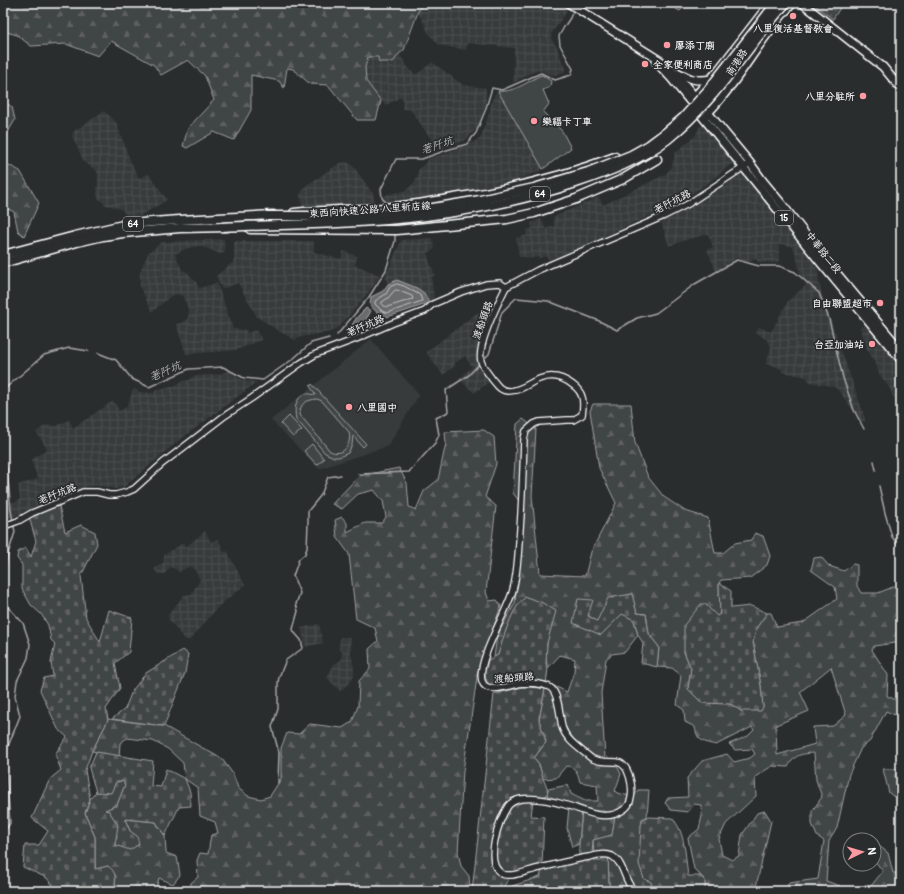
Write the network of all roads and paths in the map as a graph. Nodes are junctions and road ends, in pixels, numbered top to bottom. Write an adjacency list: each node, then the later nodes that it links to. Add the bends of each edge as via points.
1 (568, 3): 7 (main road)
2 (770, 3): 9 (main road, 商港路)
3 (776, 3): 16 (highway, 東西向快速公路 八里新店線 / 64, bridge, via 684,117 649,145 616,161 534,188 427,209 339,216)
4 (786, 3): 17 (highway, 東西向快速公路 八里新店線 / 64, bridge, via 701,108 669,138 634,161 619,167 536,195 428,216 339,223)
5 (793, 3): 12 (main road, 商港路, via 772,27 728,91)
6 (802, 3): 10 (main road, via 883,66)
7 (650, 55): 8 (main road); 11 (main road)
8 (670, 67): 9 (main road, via 687,78 701,81); 11 (main road)
9 (711, 79): 11 (main road, 商港路)
10 (901, 89)
11 (693, 99): 12 (main road, 中華路二段)
12 (706, 115): 15 (main road, 中華路二段 / 15)
13 (615, 157): 16 (highway, bridge, via 533,183 428,203)
14 (657, 159): 17 (highway, bridge, via 599,190 534,213 507,219 397,230 258,230)
15 (747, 165): 20 (street, 荖阡坑路, via 688,204 538,270); 21 (main road, 中華路二段 / 15); 22 (main road, 中華路二段 / 15, via 820,262)
16 (266, 216): 18 (highway, 東西向快速公路 八里新店線 / 64, via 123,225)
17 (222, 227): 19 (highway, 東西向快速公路 八里新店線 / 64, via 148,230 103,236)
18 (3, 255)
19 (3, 263)
20 (506, 287): 23 (street, 荖阡坑路, via 500,283 486,284 461,292 433,304 424,311 316,354 223,416 134,489 116,495 83,492); 24 (street, 渡船頭路, via 485,333 482,365 498,386 507,391 520,389 544,377 563,378 579,389 584,405 582,415 573,420 539,422 526,431 515,579 506,609 483,662 481,681 493,689 523,683 542,685 552,690 556,697 563,732 572,743 593,759 618,762 622,765 627,771 632,791 626,809 608,816 531,798 515,800 509,805 498,829 494,863 497,871 503,875 513,875 574,860 608,855 618,861 630,887)
21 (901, 350)
22 (901, 360)
23 (3, 525)
24 (635, 891)

